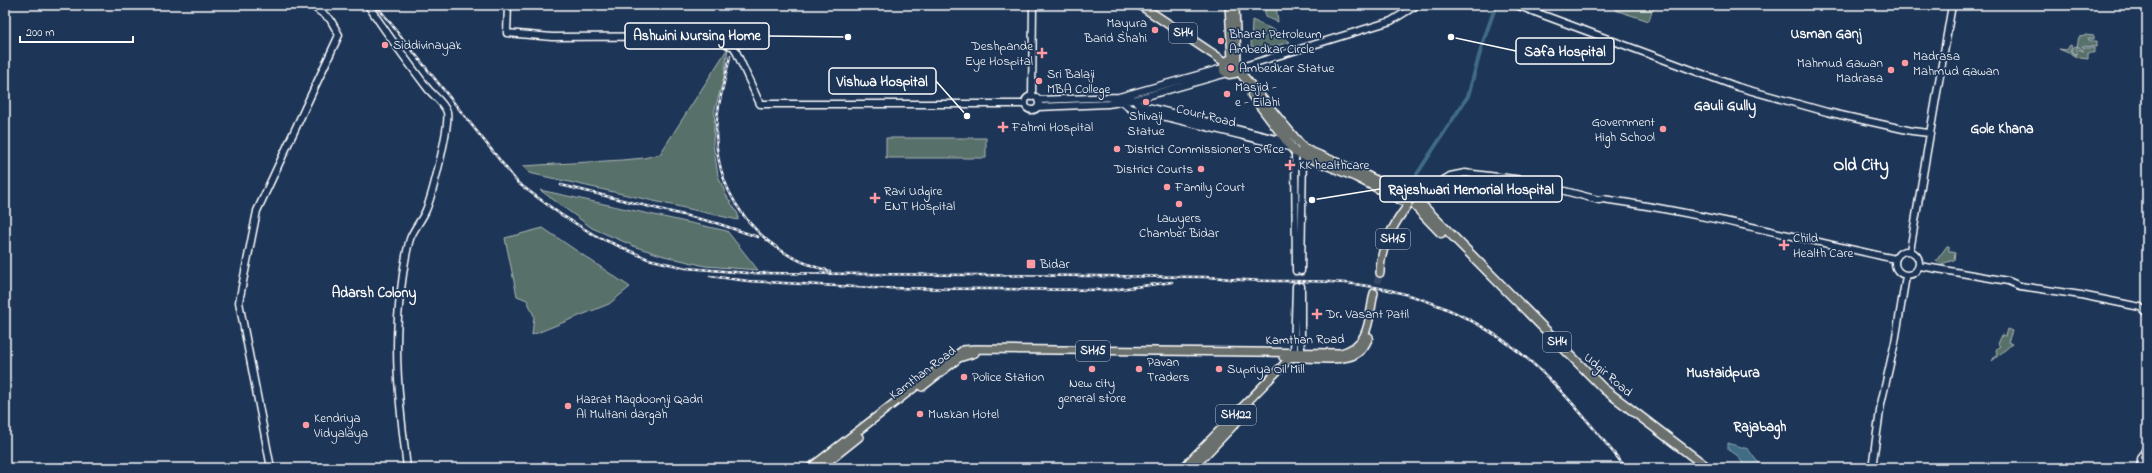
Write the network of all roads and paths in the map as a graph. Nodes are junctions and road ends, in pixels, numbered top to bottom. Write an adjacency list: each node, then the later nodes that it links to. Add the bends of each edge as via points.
1 (311, 5): 34 (street, via 330,19 339,35 257,211 239,302)
2 (368, 5): 35 (street, via 447,112 428,204 410,240 400,290 398,388)
3 (508, 5): 18 (street, via 507,33 560,40 715,40 734,47 760,104)
4 (1033, 5): 14 (street)
5 (1140, 5): 12 (highway, Udgir Road / SH4)
6 (1147, 5): 12 (highway, Udgir Road / SH4)
7 (1229, 5): 12 (main road)
8 (1235, 5): 12 (main road)
9 (1417, 5): 12 (street, via 1391,21)
10 (1516, 5): 20 (street, via 1774,98 1904,130)
11 (1952, 5): 20 (street)
12 (1232, 66): 13 (street); 16 (street); 21 (highway, Udgir Road / SH4)
13 (1128, 94): 15 (street); 16 (street)
14 (1032, 97): 17 (street); 18 (street, via 1027,99)
15 (1122, 99): 16 (street); 17 (street, via 1108,104); 19 (street, Court Road, via 1129,108)
16 (1133, 100): 19 (street, via 1140,105)
17 (1038, 103): 18 (street, via 1032,110)
18 (1025, 104)
19 (1194, 122): 21 (street, Court Road)
20 (1929, 133): 24 (street)
21 (1293, 146): 22 (highway, Udgir Road / SH4); 22 (street, via 1298,271)
22 (1304, 153): 23 (highway, Udgir Road / SH4, via 1359,172)
23 (1413, 202): 23 (main road, SH15, via 1400,224 1380,273 1380,260 1385,244 1394,225); 25 (street, via 1450,176 1465,173 1523,180 1599,200 1752,227); 40 (highway, Udgir Road / SH4, via 1601,393); 41 (highway, Udgir Road / SH4, via 1604,389)
24 (1910, 251): 25 (street, via 1901,252); 26 (street, via 1918,256)
25 (1895, 259): 27 (street, via 1896,270)
26 (1920, 266): 27 (street, via 1915,274); 29 (street, via 2140,307)
27 (1906, 276): 42 (street, via 1881,404)
28 (1298, 286): 31 (street)
29 (2147, 313)
30 (1346, 355): 30 (main road, Kamthan Road / SH15, via 1362,342 1374,293 1375,306 1365,346 1354,356); 31 (main road, Kamthan Road / SH15)
31 (1295, 356): 32 (main road, Kamthan Road / SH15, via 963,350); 38 (main road, SH122); 39 (main road, via 1289,367)
32 (843, 446): 36 (main road, Kamthan Road / SH15); 37 (main road, Kamthan Road / SH15)
33 (2147, 446): 43 (street)
34 (271, 468)
35 (407, 468)
36 (810, 468)
37 (820, 468)
38 (1183, 468)
39 (1192, 468)
40 (1700, 468)
41 (1708, 468)
42 (1872, 468)
43 (2140, 468)

